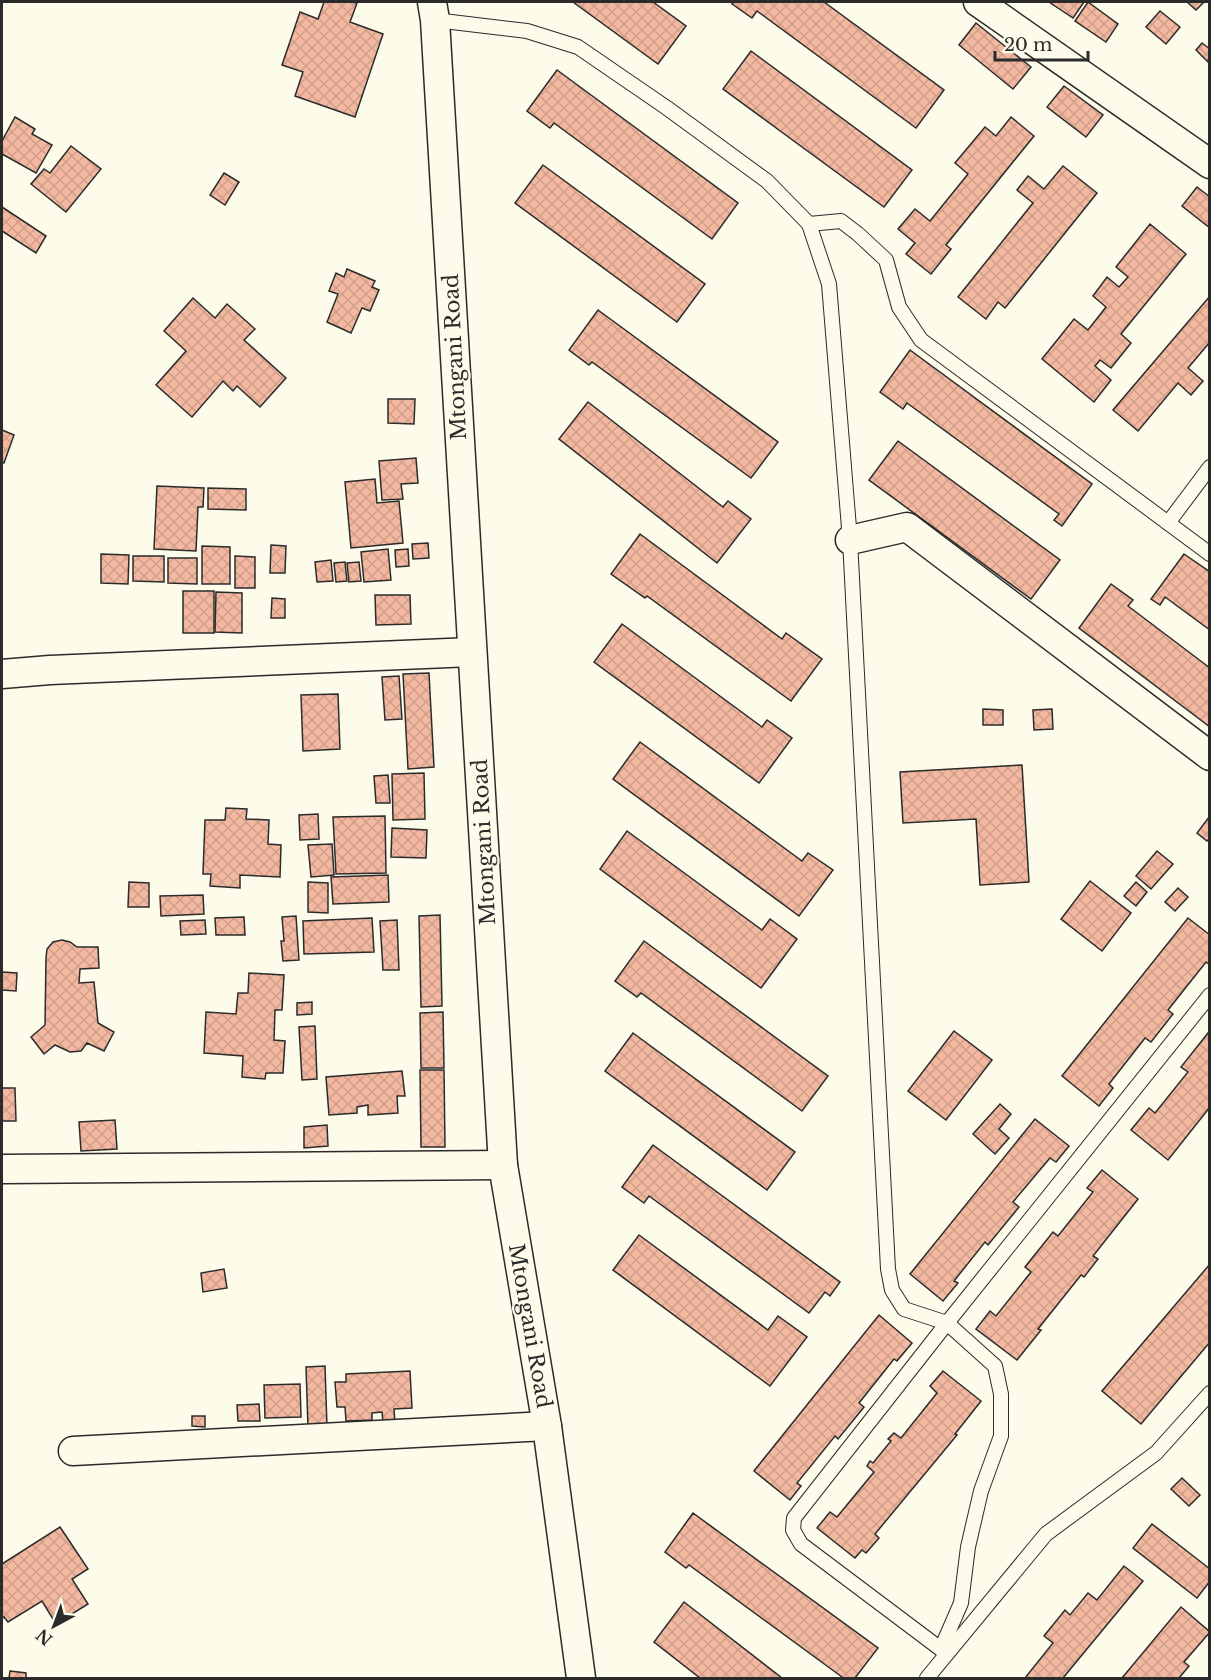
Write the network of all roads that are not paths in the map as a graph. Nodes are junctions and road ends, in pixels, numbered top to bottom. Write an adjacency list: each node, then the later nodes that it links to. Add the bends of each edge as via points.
1 (978, 2): 3 (street)
2 (434, 11): 4 (lane, via 527,31 578,47 767,181); 9 (street, Mtongani Road)
3 (1209, 164)
4 (809, 224): 6 (lane, via 841,221 858,234 886,260 899,307 921,340); 7 (lane, via 829,284)
5 (1209, 467): 6 (lane)
6 (1168, 523): 8 (lane)
7 (850, 540): 11 (street, via 907,527); 15 (lane, via 888,1269 892,1290 904,1308)
8 (1209, 554)
9 (472, 652): 10 (street); 13 (street, Mtongani Road)
10 (2, 674)
11 (1209, 756)
12 (1209, 995): 15 (lane)
13 (503, 1165): 14 (street); 17 (street, Mtongani Road)
14 (2, 1169)
15 (947, 1323): 19 (lane, via 995,1366 1001,1394 1001,1436 981,1491 968,1546 961,1604); 19 (lane, via 795,1518 793,1530 801,1544)
16 (1209, 1393): 19 (lane, via 1156,1453 1046,1534)
17 (547, 1426): 18 (street); 20 (street, Mtongani Road)
18 (73, 1451)
19 (944, 1651): 21 (lane)
20 (580, 1678)
21 (927, 1678)

